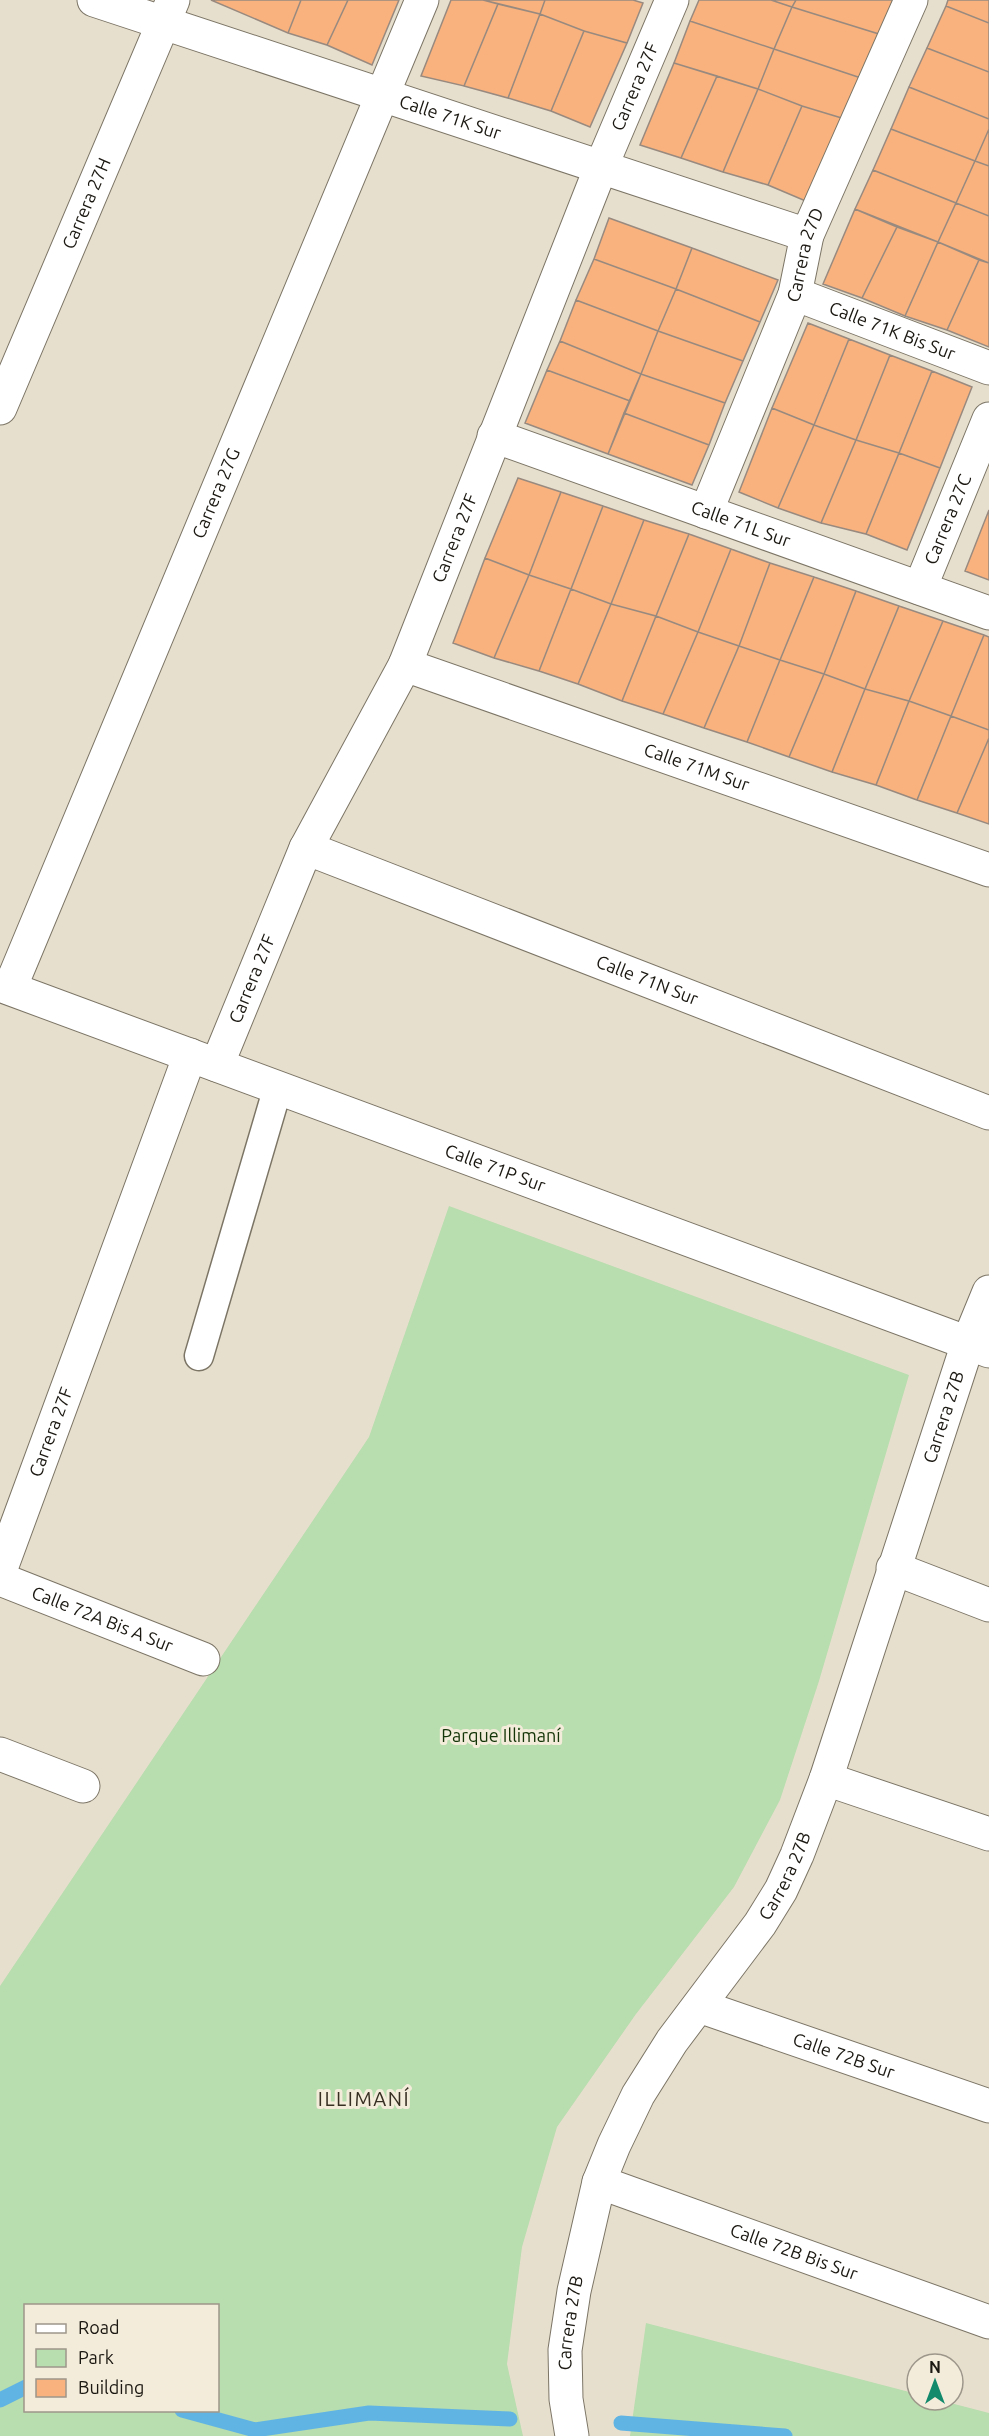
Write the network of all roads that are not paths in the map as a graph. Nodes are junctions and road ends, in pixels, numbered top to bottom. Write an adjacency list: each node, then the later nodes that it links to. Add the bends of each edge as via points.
1 (94, 0): 5 (street, Calle 71K Sur)
2 (422, 0): 6 (street, Carrera 27G)
3 (672, 0): 7 (street, Carrera 27F)
4 (911, 0): 8 (street, Carrera 27D)
5 (168, 11): 6 (street, Calle 71K Sur); 11 (street, Carrera 27H)
6 (382, 95): 7 (street, Calle 71K Sur); 20 (street, Carrera 27G)
7 (601, 167): 8 (street, Calle 71K Sur); 13 (street, Carrera 27F)
8 (807, 235): 9 (street, Carrera 27D)
9 (795, 294): 10 (street, Calle 71K Bis Sur); 14 (street, Carrera 27D)
10 (989, 368)
11 (0, 408)
12 (989, 419): 15 (street, Carrera 27C)
13 (494, 436): 14 (street, Calle 71L Sur); 17 (street, Carrera 27F)
14 (706, 512): 15 (street, Calle 71L Sur)
15 (920, 588): 16 (street, Calle 71L Sur)
16 (989, 613)
17 (405, 665): 18 (street, Carrera 27F); 19 (street, Calle 71M Sur)
18 (306, 848): 21 (street, Carrera 27F); 23 (street, Calle 71N Sur)
19 (989, 870)
20 (5, 987): 21 (street, Calle 71P Sur)
21 (203, 1060): 22 (street, Calle 71P Sur); 28 (street, Carrera 27F)
22 (278, 1088): 25 (street, Calle 71P Sur); 26 (lane)
23 (989, 1113)
24 (989, 1292): 25 (street, Carrera 27B)
25 (979, 1347): 27 (street, Carrera 27B)
26 (200, 1356)
27 (893, 1568): 30 (street); 33 (street, Carrera 27B)
28 (0, 1571)
29 (0, 1580): 31 (street, Calle 72A Bis A Sur)
30 (989, 1605)
31 (203, 1659)
32 (0, 1754): 34 (street)
33 (826, 1779): 35 (street); 36 (street, Carrera 27B, via 781,1890)
34 (83, 1786)
35 (989, 1834)
36 (699, 2006): 37 (street, Calle 72B Sur); 38 (street, Carrera 27B, via 638,2095)
37 (989, 2106)
38 (600, 2182): 39 (street, Calle 72B Bis Sur); 40 (street, Carrera 27B, via 574,2291 565,2350)
39 (989, 2322)
40 (572, 2436)

